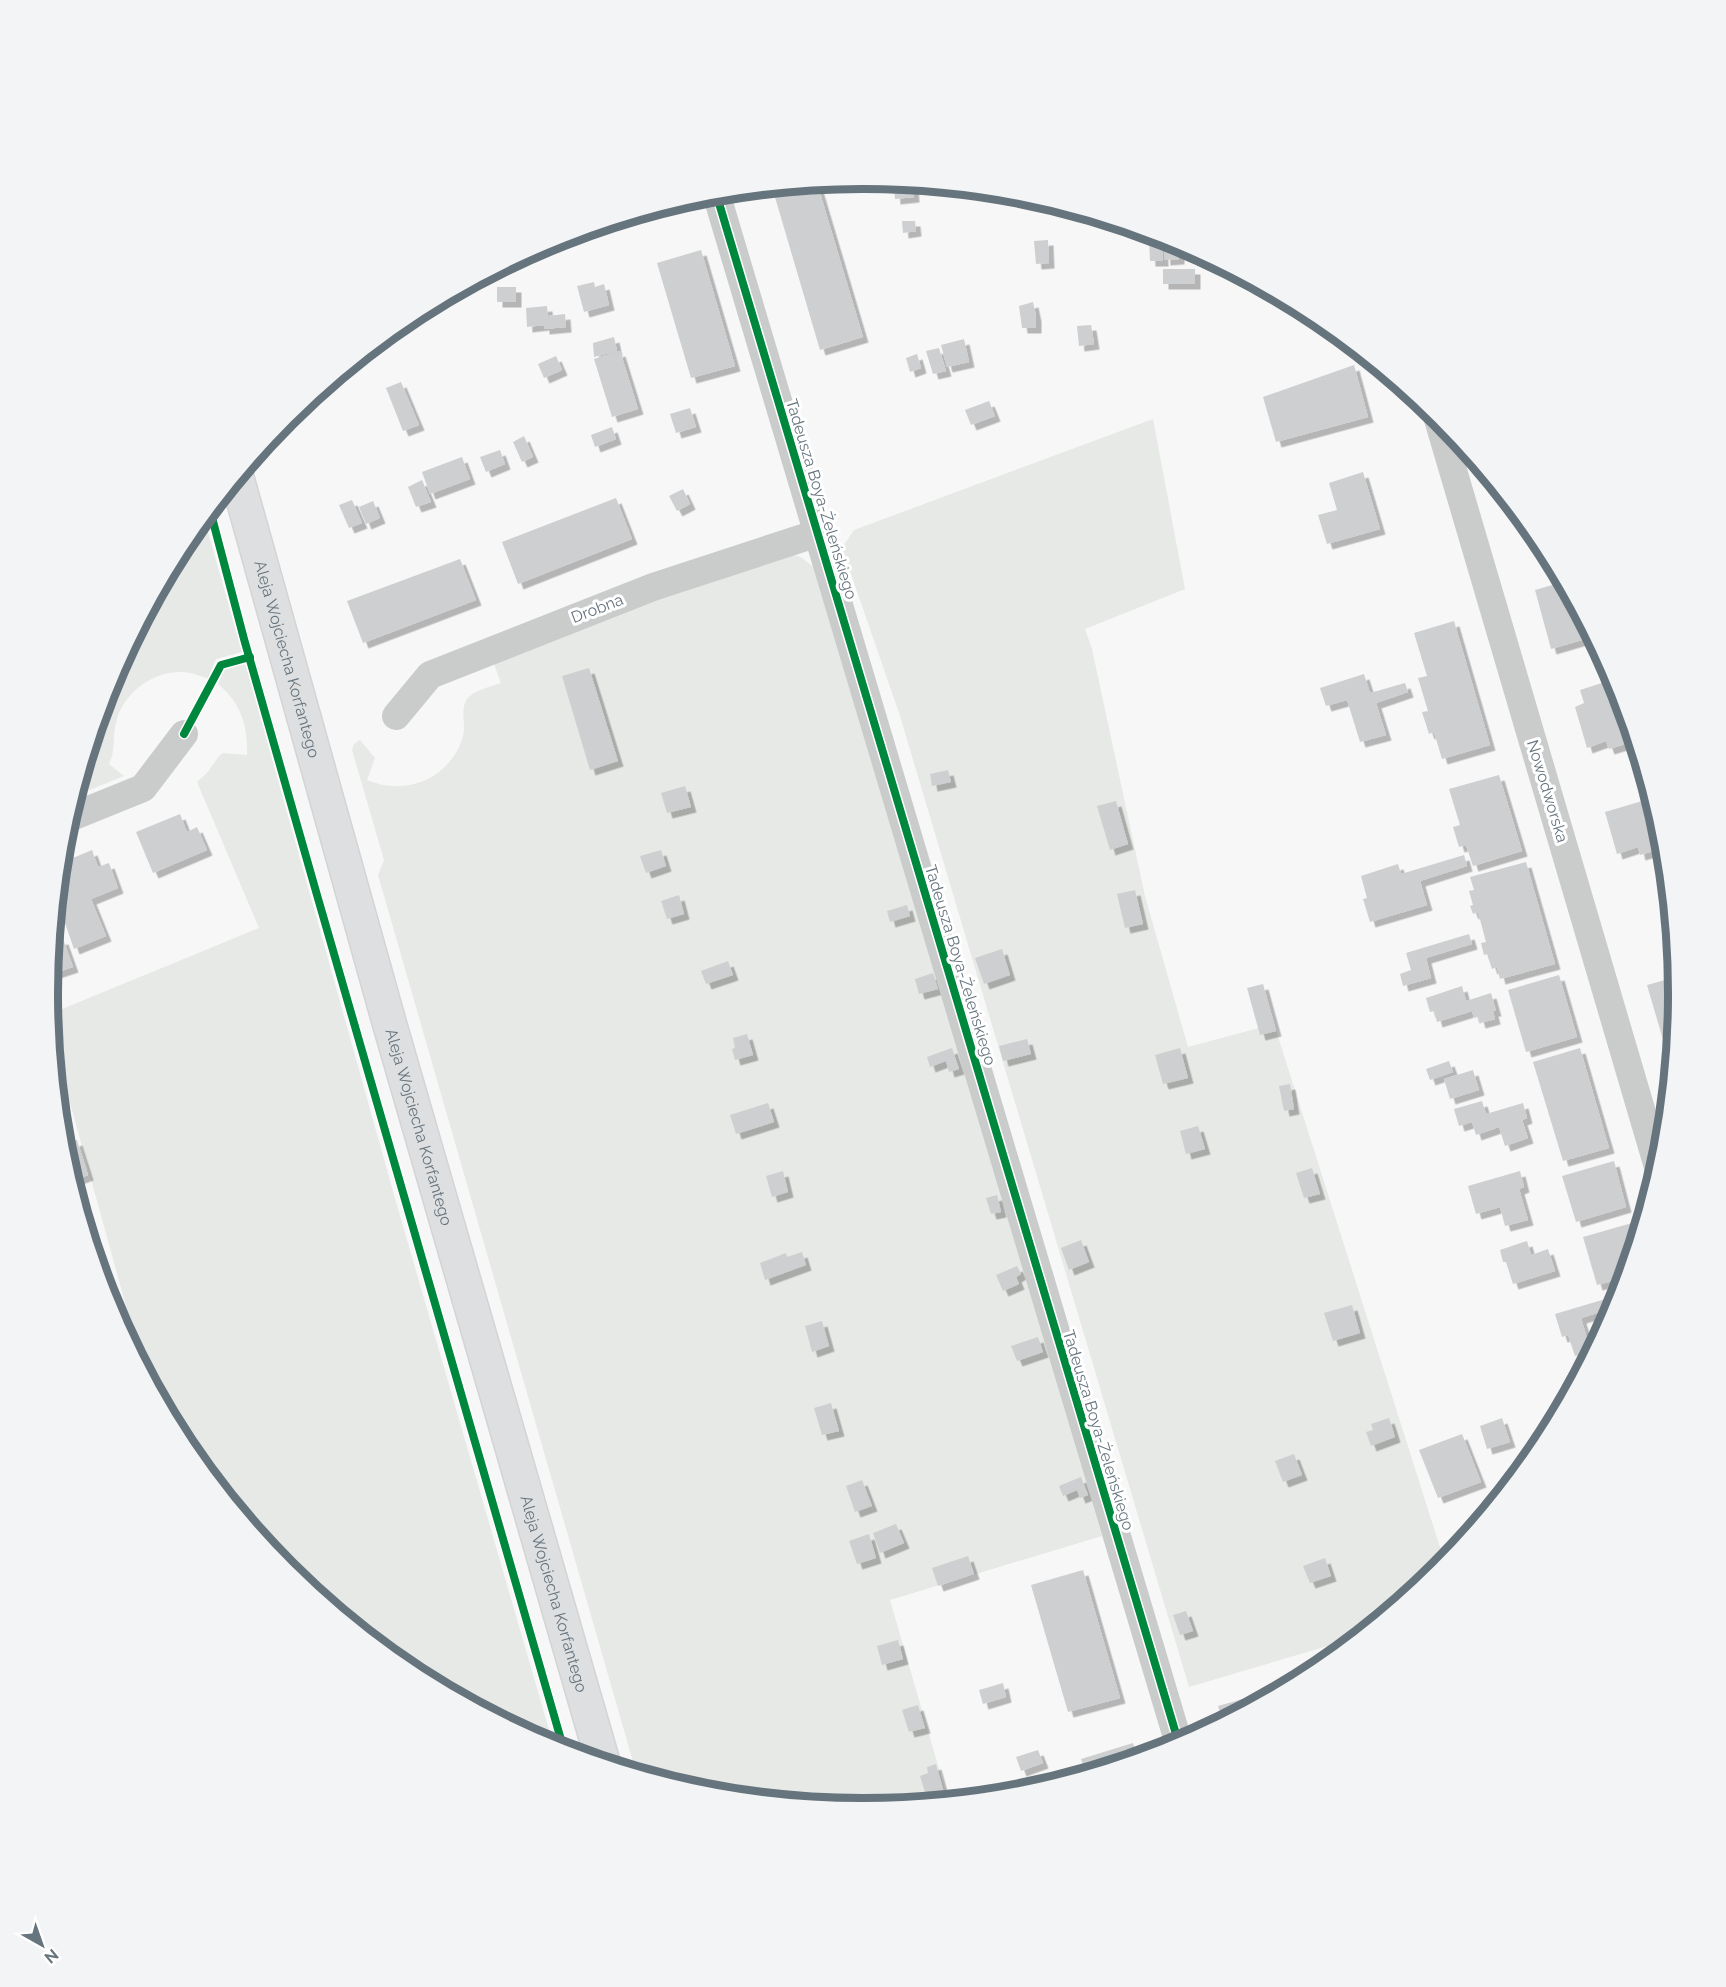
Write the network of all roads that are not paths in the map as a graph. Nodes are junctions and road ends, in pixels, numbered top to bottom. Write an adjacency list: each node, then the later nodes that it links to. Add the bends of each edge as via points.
1 (719, 202): 4 (street, Tadeusza Boya-Żeleńskiego)
2 (1443, 437): 8 (street, Nowodworska)
3 (240, 485): 10 (main road, Aleja Wojciecha Korfantego, via 389,1022)
4 (818, 533): 5 (street, Drobna, via 653,587 430,675); 9 (street, Tadeusza Boya-Żeleńskiego)
5 (396, 716)
6 (184, 734): 7 (street, via 142,788)
7 (79, 814)
8 (1652, 1148)
9 (1176, 1735)
10 (601, 1754)

